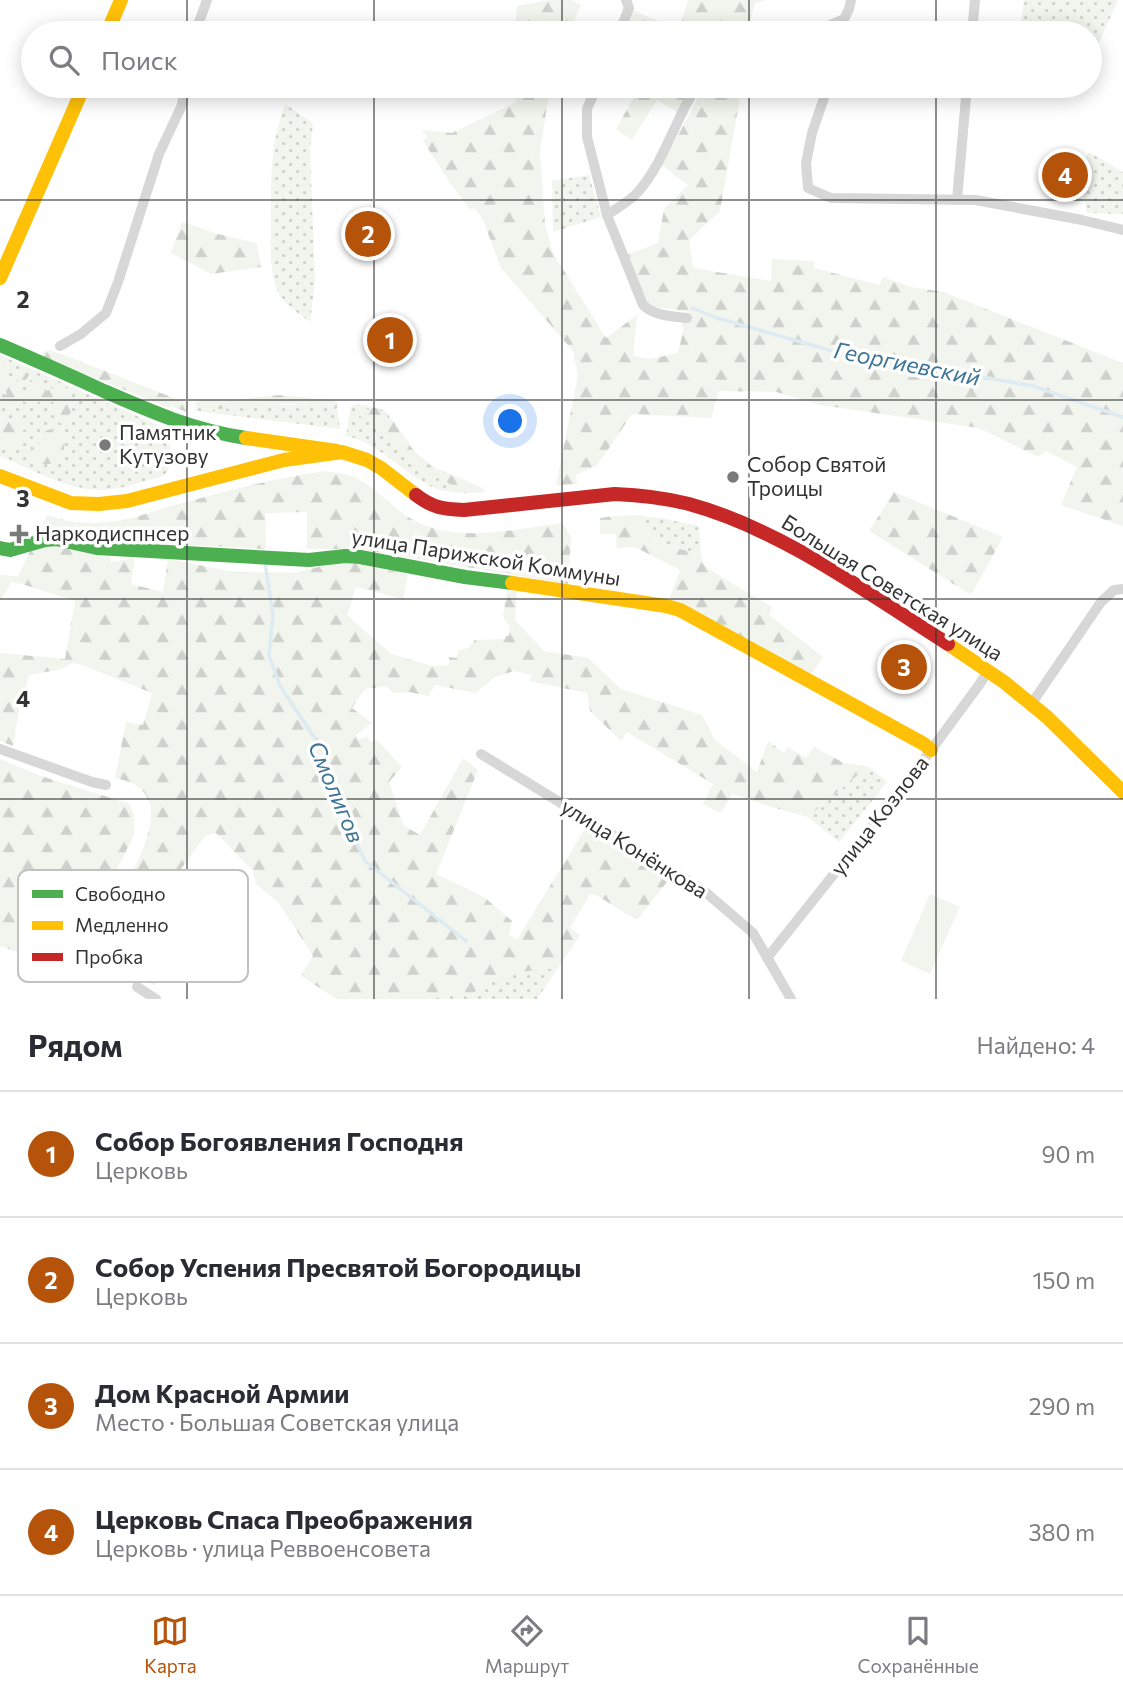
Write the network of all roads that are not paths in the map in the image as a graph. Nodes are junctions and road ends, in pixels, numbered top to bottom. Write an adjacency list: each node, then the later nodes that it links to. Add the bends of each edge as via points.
1 (121, 0): 7 (main road)
2 (206, 0): 8 (street)
3 (626, 0): 9 (street, via 629,8)
4 (850, 0): 6 (street)
5 (975, 0): 11 (street)
6 (844, 19): 10 (street)
7 (112, 21)
8 (199, 21)
9 (624, 21)
10 (839, 21)
11 (973, 21)
12 (79, 98): 21 (main road)
13 (183, 98): 24 (street, via 159,154 106,313)
14 (592, 98): 19 (street, via 587,137)
15 (690, 98): 19 (street, via 649,177 636,194)
16 (824, 98): 18 (street, via 806,163 808,188 831,198)
17 (966, 98): 18 (street)
18 (957, 200): 20 (street)
19 (607, 215): 22 (street, via 646,309)
20 (1123, 230)
21 (0, 278)
22 (687, 318)
23 (0, 345): 25 (main road, via 193,427)
24 (60, 346)
25 (342, 452): 26 (main road, Большая Советская улица, via 284,460 104,504 71,503); 29 (main road, Большая Советская улица, via 367,460 430,505 445,509 615,494 708,510 827,567)
26 (0, 476)
27 (0, 548): 32 (main road, улица Парижской Коммуны, via 10,550 56,539 97,548 243,557 309,560 352,556 666,606)
28 (1123, 589): 30 (street, via 1114,590 1101,602)
29 (988, 671): 30 (main road, Большая Советская улица); 32 (street, улица Козлова)
30 (1032, 704): 35 (main road, Большая Советская улица)
31 (0, 749): 34 (street)
32 (931, 750): 36 (street, улица Козлова)
33 (481, 754): 36 (street, улица Конёнкова, via 694,883 753,933)
34 (106, 785)
35 (1123, 792)
36 (767, 957): 39 (street, улица Конёнкова)
37 (137, 987): 38 (street)
38 (156, 999)
39 (791, 999)

